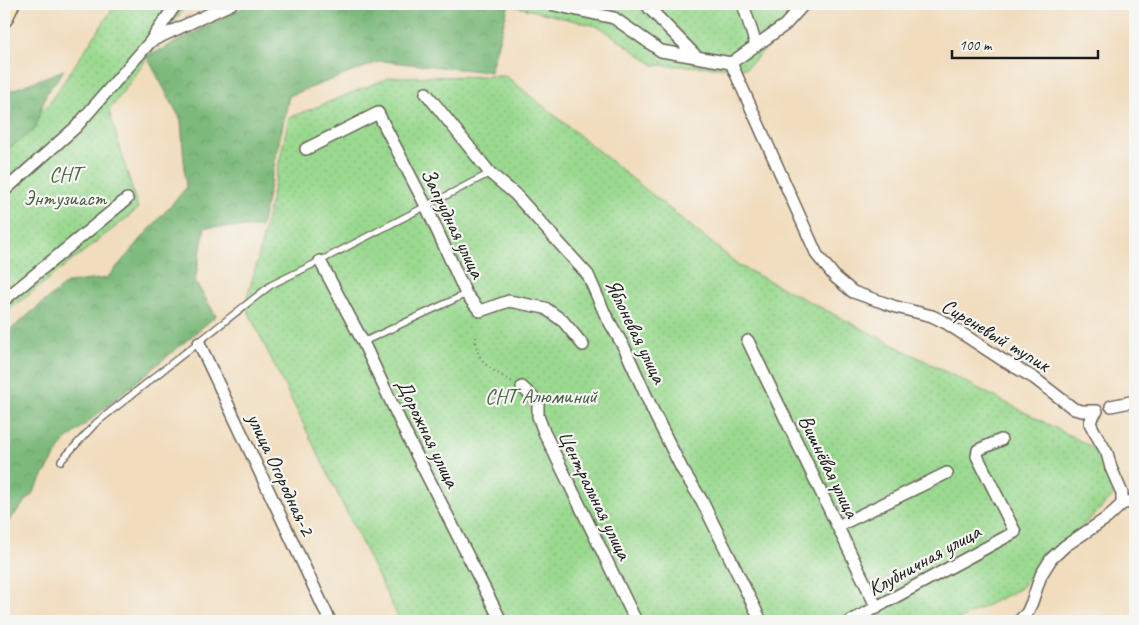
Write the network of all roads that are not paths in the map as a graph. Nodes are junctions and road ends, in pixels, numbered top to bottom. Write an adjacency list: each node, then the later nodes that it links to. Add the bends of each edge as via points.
1 (11, 4): 8 (street)
2 (176, 4): 9 (street)
3 (232, 4): 9 (street)
4 (550, 4): 11 (street, via 614,18 661,51)
5 (648, 4): 11 (street)
6 (743, 4): 10 (street)
7 (804, 4): 10 (street, via 785,25)
8 (4, 18)
9 (150, 42): 16 (street, via 76,127)
10 (756, 45): 12 (street)
11 (697, 57): 12 (street)
12 (730, 62): 33 (street, Сиреневый тупик, via 817,255 835,277 853,292 946,322 1034,378 1074,409 1097,411 1090,423 1107,453 1122,493)
13 (426, 93): 15 (street, Яблоневая улица)
14 (306, 149): 18 (street, Запрудная улица, via 378,113)
15 (490, 173): 18 (lane); 39 (street, Яблоневая улица, via 515,194 588,275)
16 (4, 191)
17 (127, 199): 21 (street)
18 (426, 206): 19 (lane); 20 (street, Запрудная улица)
19 (320, 261): 23 (street, Дорожная улица); 24 (lane, via 271,285)
20 (466, 294): 23 (lane); 25 (street, Запрудная улица, via 480,311 508,301 545,308 563,321)
21 (4, 300)
22 (748, 341): 34 (street, Вишнёвая улица)
23 (363, 342): 37 (street, Дорожная улица, via 408,440)
24 (199, 343): 30 (lane, via 96,423); 36 (street, улица Огородная-2)
25 (583, 345)
26 (522, 387): 38 (street, Центральная улица, via 538,402 538,416 544,432)
27 (1135, 401): 28 (street)
28 (1111, 406)
29 (1001, 440): 35 (street, Клубничная улица, via 978,450 977,456 1015,532)
30 (61, 461)
31 (947, 473): 34 (street)
32 (1135, 500): 33 (street)
33 (1122, 504): 41 (street, via 1051,559 1041,575 1027,613)
34 (838, 526): 35 (street, Вишнёвая улица)
35 (877, 608): 40 (street, Клубничная улица)
36 (330, 621)
37 (501, 621)
38 (636, 621)
39 (760, 621)
40 (851, 621)
41 (1019, 621)

